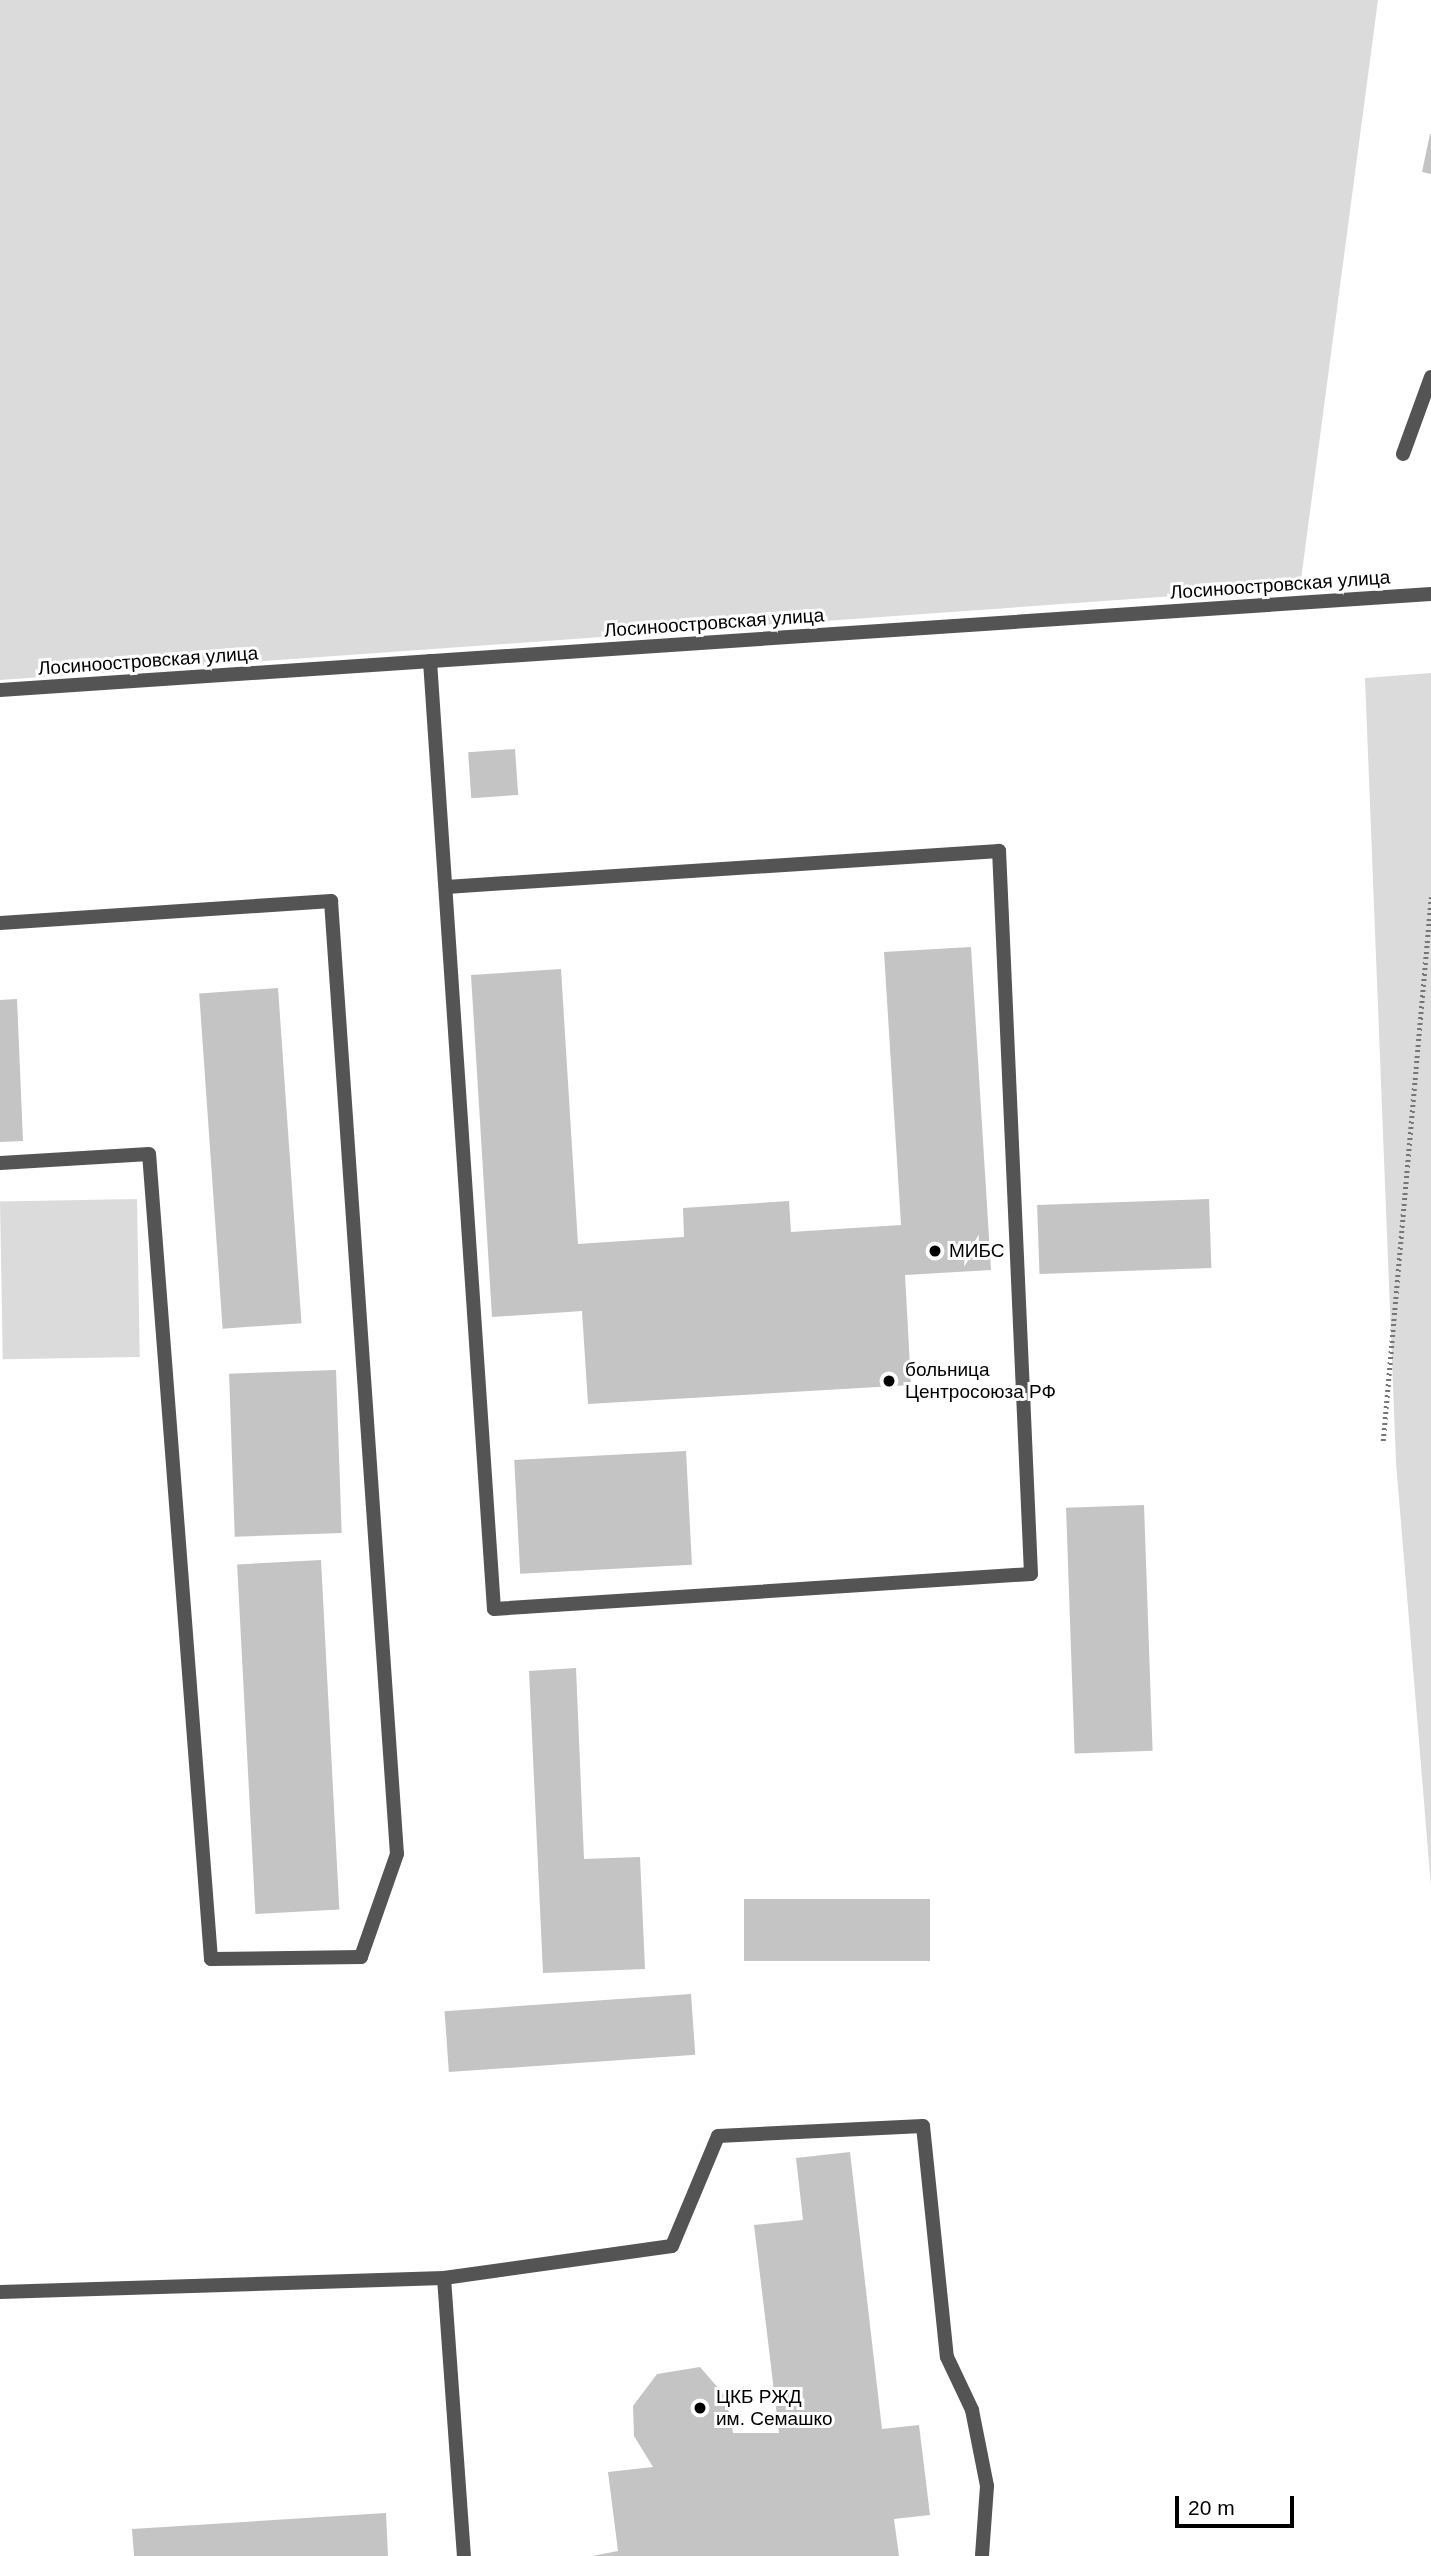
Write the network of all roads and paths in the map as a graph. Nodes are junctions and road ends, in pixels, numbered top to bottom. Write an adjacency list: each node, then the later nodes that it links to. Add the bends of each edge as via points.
1 (1431, 377): 2 (street)
2 (1403, 454)
3 (1431, 594): 4 (street, Лосиноостровская улица)
4 (430, 661): 5 (street, Лосиноостровская улица); 6 (street)
5 (0, 690)
6 (446, 887): 6 (street, via 494,1609 1031,1574 999,851)
7 (1431, 897): 10 (path)
8 (0, 923): 9 (street, via 331,901 397,1854 360,1957 211,1959 149,1154)
9 (0, 1163)
10 (1383, 1441)
11 (444, 2278): 12 (street); 13 (street); 14 (street, via 672,2246 718,2136 923,2126 947,2357 972,2410 987,2486)
12 (0, 2292)
13 (464, 2556)
14 (982, 2556)

